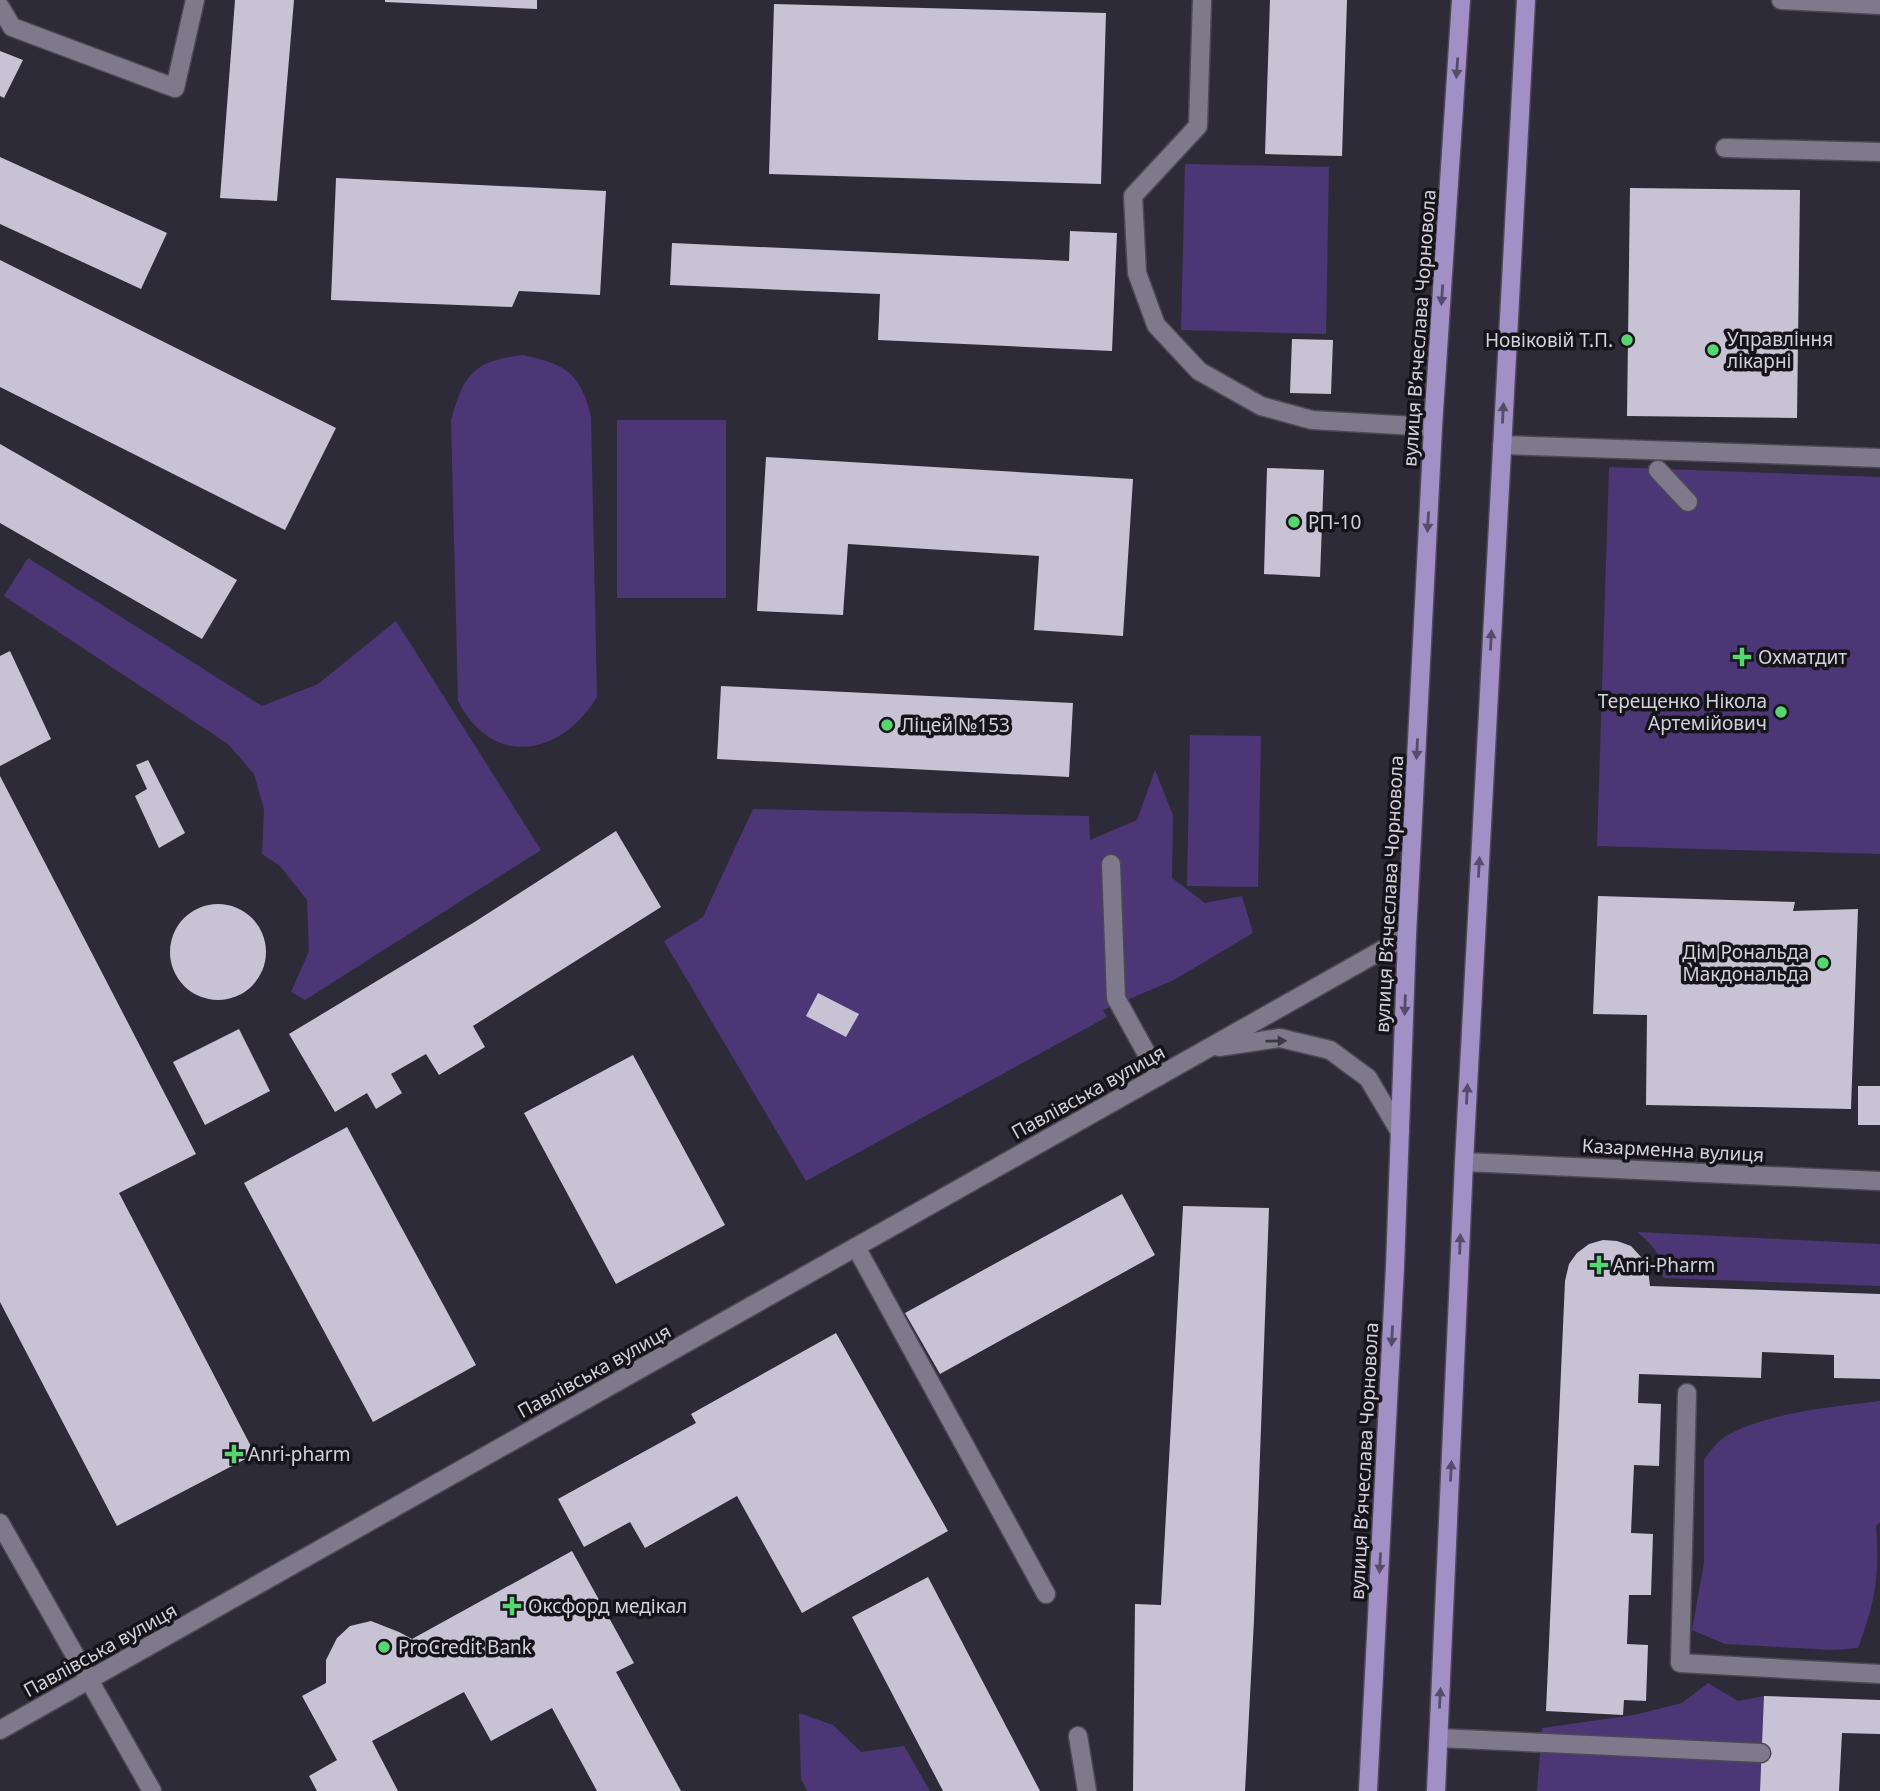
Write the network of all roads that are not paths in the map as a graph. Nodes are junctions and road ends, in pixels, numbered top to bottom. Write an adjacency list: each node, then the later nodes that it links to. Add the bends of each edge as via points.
1 (195, 0): 7 (street, via 175,88 12,27)
2 (1202, 0): 10 (street, via 1198,127 1133,196 1137,273 1156,325 1199,370 1261,406 1312,420)
3 (1461, 0): 10 (main road, вулиця Вʼячеслава Чорновола, one-way to 10)
4 (1526, 0): 11 (main road, one-way to 4)
5 (1781, 0): 6 (street)
6 (1880, 5)
7 (0, 7)
8 (1725, 148): 9 (street)
9 (1880, 152)
10 (1433, 427): 16 (main road, вулиця Вʼячеслава Чорновола, one-way to 16)
11 (1502, 445): 12 (street); 20 (main road, one-way to 11)
12 (1880, 458)
13 (1658, 470): 14 (street)
14 (1688, 502)
15 (1111, 864): 18 (street, via 1116,998)
16 (1407, 936): 17 (street, Павлівська вулиця); 19 (main road, вулиця Вʼячеслава Чорновола, one-way to 19)
17 (1208, 1049): 18 (street, Павлівська вулиця); 19 (street, Павлівська вулиця, one-way to 19, via 1280,1038 1330,1050 1368,1078)
18 (1159, 1076): 22 (street, Павлівська вулиця)
19 (1400, 1132): 34 (main road, вулиця Вʼячеслава Чорновола, one-way to 34)
20 (1464, 1162): 21 (street, Казарменна вулиця); 30 (main road, one-way to 20)
21 (1880, 1181)
22 (856, 1247): 25 (street); 27 (street, Павлівська вулиця)
23 (1687, 1393): 26 (street, via 1680,1663)
24 (0, 1523): 27 (street)
25 (1046, 1594)
26 (1880, 1674)
27 (89, 1680): 28 (street, Павлівська вулиця); 32 (street)
28 (0, 1730)
29 (1078, 1737): 33 (street)
30 (1439, 1738): 31 (street); 35 (main road)
31 (1762, 1753)
32 (152, 1791)
33 (1087, 1791)
34 (1368, 1791)
35 (1436, 1791)

